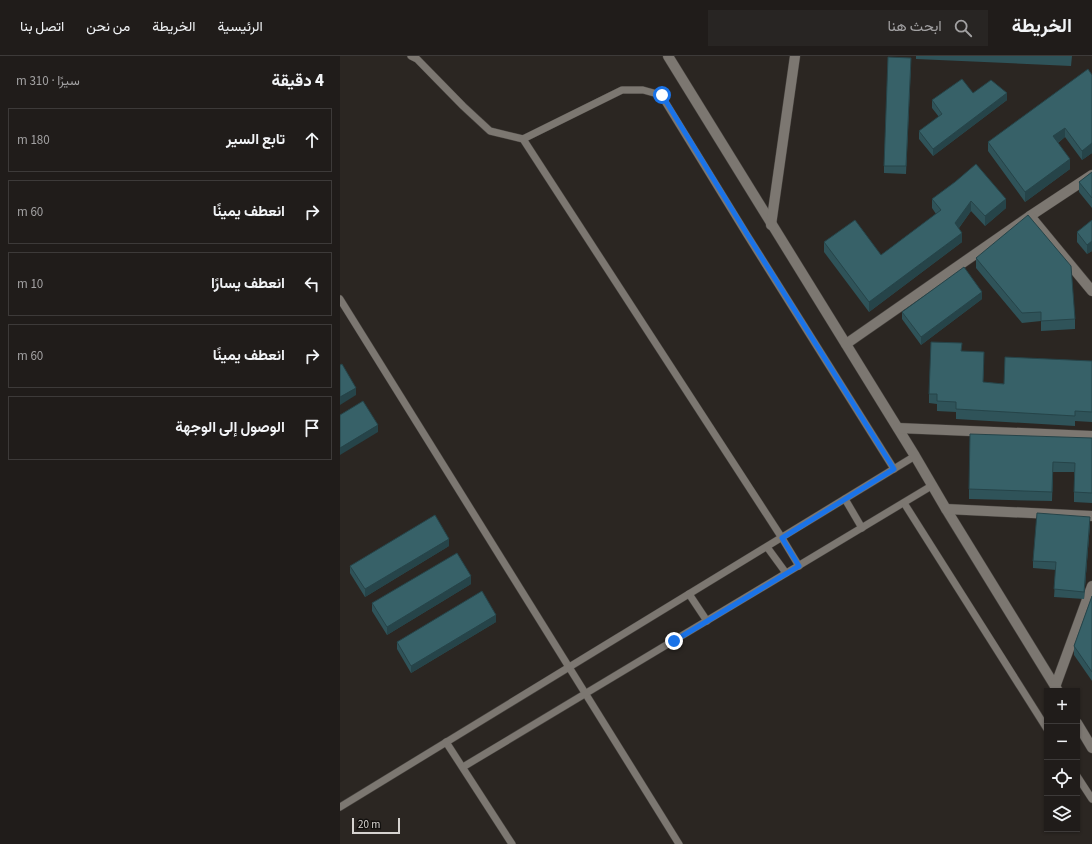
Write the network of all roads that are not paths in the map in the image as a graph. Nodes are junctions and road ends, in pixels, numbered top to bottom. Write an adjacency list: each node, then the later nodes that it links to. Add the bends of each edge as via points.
1 (411, 56): 4 (lane, via 490,131)
2 (668, 56): 7 (street)
3 (794, 56): 7 (street)
4 (523, 139): 14 (lane, via 622,90 643,90 662,95); 21 (lane)
5 (1092, 175): 6 (street)
6 (1030, 216): 8 (street); 10 (street)
7 (771, 224): 10 (street)
8 (1092, 291)
9 (340, 299): 28 (lane)
10 (846, 344): 11 (street)
11 (898, 428): 12 (street); 13 (street)
12 (1092, 436)
13 (915, 456): 14 (lane); 15 (street)
14 (894, 469): 16 (lane)
15 (933, 485): 17 (lane); 18 (street)
16 (845, 500): 20 (lane); 21 (lane)
17 (904, 503): 20 (lane); 32 (lane)
18 (946, 509): 19 (street); 29 (street)
19 (1092, 516)
20 (862, 528): 23 (lane)
21 (782, 538): 22 (lane); 23 (lane)
22 (767, 547): 24 (lane); 26 (lane)
23 (799, 566): 24 (lane)
24 (786, 573): 27 (lane)
25 (1092, 586): 30 (street)
26 (689, 594): 27 (lane); 28 (lane)
27 (707, 621): 31 (lane)
28 (569, 667): 31 (lane); 34 (lane)
29 (1055, 688)
30 (1056, 688)
31 (585, 693): 36 (lane); 41 (lane)
32 (1044, 724)
33 (1078, 724): 35 (street)
34 (446, 742): 36 (lane); 39 (lane)
35 (1092, 748)
36 (463, 767): 40 (lane)
37 (1080, 781): 38 (lane)
38 (1092, 799)
39 (340, 807)
40 (512, 844)
41 (679, 844)

